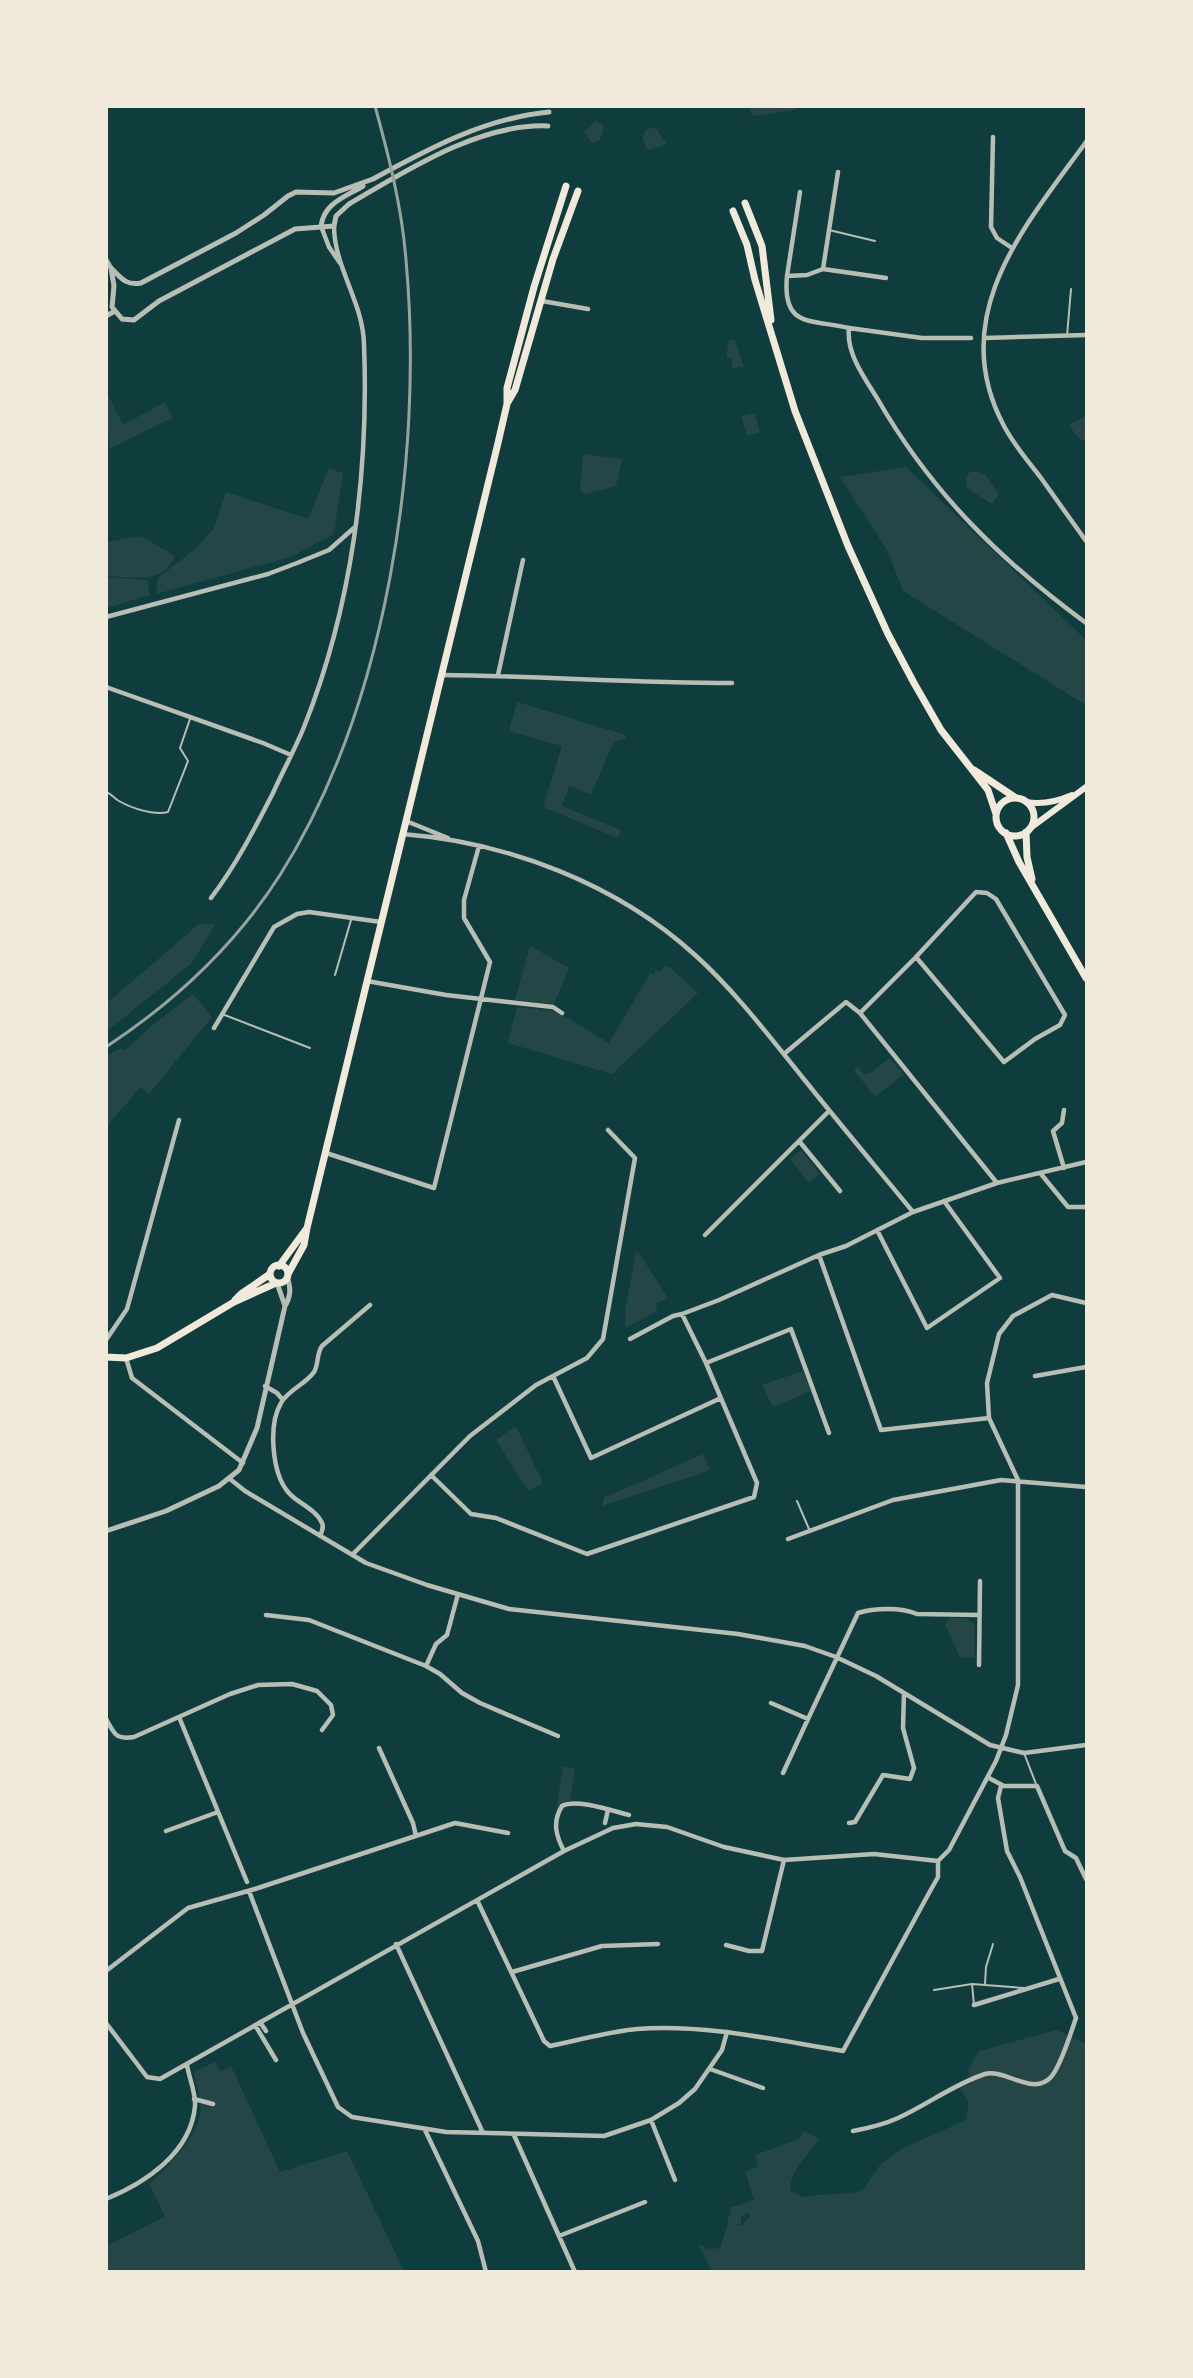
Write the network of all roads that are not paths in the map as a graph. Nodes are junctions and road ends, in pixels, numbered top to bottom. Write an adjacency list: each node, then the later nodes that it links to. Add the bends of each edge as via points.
1 (549, 112): 6 (street, via 486,124)
2 (548, 126): 13 (street, via 507,130 452,149 349,204 336,216)
3 (993, 137): 16 (street, via 991,227 997,238)
4 (1086, 142): 16 (street)
5 (838, 172): 14 (street)
6 (374, 179): 12 (street, via 327,208); 18 (street, via 334,193 296,192 236,233 141,282 122,280)
7 (566, 186): 34 (main road, via 534,287 507,388)
8 (579, 191): 24 (main road)
9 (800, 192): 21 (street)
10 (745, 203): 33 (main road, via 762,246)
11 (733, 211): 33 (main road, via 747,245)
12 (321, 226): 13 (street); 19 (street); 26 (street, via 295,229 159,301 134,320 122,318)
13 (334, 226): 19 (street)
14 (829, 230): 15 (lane); 20 (street)
15 (875, 241)
16 (1012, 248): 32 (street, via 992,294)
17 (106, 259): 18 (street)
18 (111, 268): 26 (street)
19 (343, 268): 35 (street, via 360,315 364,342 363,446)
20 (823, 269): 21 (street); 22 (street)
21 (787, 276): 28 (street, via 785,294 794,315)
22 (885, 278)
23 (1071, 289): 30 (lane)
24 (542, 301): 25 (street); 34 (main road, via 515,390)
25 (588, 309)
26 (115, 311): 27 (street)
27 (106, 316)
28 (849, 328): 31 (street, via 922,338); 39 (street, via 849,344 867,383 904,444 936,486 1002,556)
29 (1086, 335): 30 (street)
30 (1067, 336): 32 (street)
31 (970, 338)
32 (985, 338): 36 (street, via 987,382 1003,425)
33 (773, 340): 46 (main road, via 795,411 858,570 914,683 941,730)
34 (507, 404): 40 (main road)
35 (355, 527): 38 (street, via 329,550 278,571); 45 (street, via 346,584 324,668)
36 (1086, 541)
37 (524, 560): 41 (street)
38 (106, 617)
39 (1086, 623)
40 (441, 675): 41 (street); 52 (main road)
41 (498, 675): 42 (street)
42 (732, 683)
43 (106, 687): 44 (street)
44 (191, 717): 45 (street); 48 (lane, via 180,748 188,761 168,812 147,811)
45 (291, 755): 59 (street, via 243,851)
46 (969, 767): 49 (main road); 51 (main road, via 988,790)
47 (1086, 788): 50 (main road, via 1061,800); 53 (main road)
48 (106, 792)
49 (1016, 798): 50 (main road); 51 (main road, via 1001,804)
50 (1026, 802): 53 (main road, via 1033,815)
51 (996, 814): 54 (main road, via 998,825)
52 (405, 821): 55 (main road); 56 (street)
53 (1028, 830): 54 (main road, via 1017,835); 58 (main road, via 1027,857)
54 (1006, 833): 58 (main road)
55 (402, 834): 56 (street); 61 (main road)
56 (456, 841): 57 (street)
57 (479, 846): 66 (street, via 464,900 464,918 490,962); 72 (street, via 548,866 621,900 695,954)
58 (1034, 887): 64 (main road)
59 (211, 898)
60 (352, 917): 61 (street); 63 (lane); 69 (street, via 309,912 274,927)
61 (381, 922): 65 (main road)
62 (916, 957): 62 (street, via 976,892 987,893 996,899 1065,1015 1060,1025 1004,1062); 67 (street)
63 (335, 975)
64 (1086, 978)
65 (367, 981): 66 (street); 78 (main road)
66 (481, 999): 68 (street, via 553,1008); 78 (street, via 434,1188)
67 (860, 1012): 72 (street, via 846,1002); 82 (street)
68 (562, 1013)
69 (222, 1014): 70 (street); 71 (lane)
70 (214, 1028)
71 (310, 1048)
72 (784, 1054): 74 (street)
73 (1064, 1110): 80 (street, via 1062,1123 1053,1131)
74 (829, 1111): 77 (street); 86 (street)
75 (179, 1120): 101 (street, via 127,1309)
76 (608, 1130): 106 (street, via 635,1158 603,1339 587,1358)
77 (799, 1142): 83 (street); 89 (street)
78 (326, 1153): 87 (main road)
79 (1086, 1162): 80 (street)
80 (1064, 1168): 81 (street)
81 (1041, 1174): 82 (street); 85 (street, via 1068,1207)
82 (997, 1183): 84 (street)
83 (840, 1191)
84 (944, 1201): 86 (street); 88 (street, via 1000,1278 927,1328)
85 (1086, 1207)
86 (913, 1212): 88 (street)
87 (307, 1228): 91 (main road); 93 (main road, via 304,1245)
88 (877, 1230): 90 (street)
89 (705, 1235)
90 (819, 1255): 99 (street); 111 (street, via 881,1430)
91 (279, 1266): 92 (main road); 93 (main road, via 285,1268)
92 (270, 1274): 94 (main road); 95 (main road)
93 (287, 1275): 94 (main road, via 284,1282); 98 (street, via 291,1289)
94 (277, 1283): 95 (main road); 98 (street)
95 (234, 1302): 103 (main road, via 157,1348)
96 (1086, 1303): 111 (street, via 1052,1295 1013,1316 999,1334 987,1383)
97 (370, 1305): 110 (street, via 322,1346 315,1371)
98 (285, 1306): 108 (street)
99 (682, 1314): 100 (street); 104 (street)
100 (630, 1339)
101 (106, 1340)
102 (106, 1357): 103 (main road)
103 (126, 1358): 113 (street, via 132,1378)
104 (706, 1363): 109 (street); 112 (street, via 791,1329)
105 (1086, 1367): 107 (street)
106 (553, 1376): 109 (street, via 591,1458); 114 (street, via 491,1418)
107 (1035, 1376)
108 (266, 1386): 110 (street); 113 (street, via 257,1428)
109 (721, 1398): 114 (street, via 757,1483 754,1497 591,1553 583,1554 496,1518 471,1514)
110 (284, 1400): 121 (street, via 273,1437 278,1473 287,1491 321,1522)
111 (988, 1418): 116 (street)
112 (829, 1433)
113 (243, 1463): 115 (street)
114 (431, 1475): 123 (street)
115 (230, 1479): 119 (street, via 166,1511); 121 (street)
116 (1018, 1480): 117 (street); 120 (street, via 893,1500); 140 (street, via 1017,1685)
117 (1086, 1487)
118 (797, 1501): 120 (lane)
119 (106, 1531)
120 (809, 1531): 122 (street)
121 (320, 1536): 123 (street)
122 (788, 1539)
123 (352, 1555): 125 (street, via 388,1573)
124 (980, 1581): 127 (street)
125 (458, 1594): 128 (street, via 509,1609 756,1637 797,1644); 130 (street, via 447,1635 436,1644)
126 (266, 1616): 130 (street, via 309,1620)
127 (979, 1616): 128 (street, via 909,1611 858,1613); 129 (street)
128 (836, 1657): 131 (street); 135 (street)
129 (979, 1665)
130 (426, 1666): 137 (street, via 480,1703)
131 (904, 1693): 140 (street); 149 (street, via 903,1728 914,1768 910,1779 883,1775 862,1814 855,1822)
132 (771, 1703): 135 (street)
133 (179, 1718): 134 (street, via 122,1739); 136 (street, via 258,1685 292,1684 317,1691 331,1705 333,1715); 147 (street)
134 (106, 1719)
135 (808, 1719): 142 (street)
136 (322, 1730)
137 (558, 1736)
138 (1086, 1745): 141 (street)
139 (379, 1748): 153 (street)
140 (1001, 1749): 141 (street); 143 (street)
141 (1024, 1753): 145 (lane)
142 (783, 1773)
143 (989, 1778): 144 (street); 156 (street, via 949,1850)
144 (1001, 1786): 145 (street); 167 (street, via 998,1798 1007,1851)
145 (1037, 1786): 157 (street, via 1065,1851 1076,1858)
146 (608, 1810): 148 (street); 150 (street); 154 (street, via 572,1803 562,1806 555,1829)
147 (218, 1812): 151 (street); 158 (street)
148 (629, 1815)
149 (849, 1822)
150 (605, 1823)
151 (166, 1831)
152 (508, 1833): 153 (street, via 455,1823)
153 (416, 1836): 159 (street)
154 (564, 1851): 155 (street, via 613,1828 636,1824 674,1829 724,1847); 160 (street)
155 (784, 1860): 156 (street, via 874,1854); 164 (street, via 762,1952)
156 (938, 1861): 177 (street, via 938,1877 843,2051)
157 (1086, 1879)
158 (247, 1882)
159 (249, 1891): 165 (street, via 188,1908); 172 (street)
160 (477, 1900): 161 (street); 166 (street)
161 (396, 1944): 172 (street); 188 (street)
162 (658, 1944): 166 (street, via 602,1946)
163 (993, 1944): 169 (lane)
164 (726, 1945)
165 (106, 1971)
166 (512, 1972): 177 (street, via 544,2041 550,2046 636,2030)
167 (1059, 1979): 170 (street); 187 (street, via 1076,2018 1050,2078 1029,2084 990,2073 897,2118)
168 (972, 1984): 169 (lane); 171 (lane); 173 (lane)
169 (984, 1984): 170 (lane)
170 (1030, 1989): 173 (street)
171 (933, 1990)
172 (291, 2004): 174 (street); 186 (street, via 344,2113)
173 (974, 2005)
174 (260, 2022): 176 (street); 178 (street)
175 (106, 2023): 180 (street, via 150,2079 160,2079)
176 (255, 2025): 178 (street); 180 (street)
177 (727, 2032): 181 (street)
178 (262, 2034): 179 (street)
179 (276, 2060)
180 (187, 2065): 183 (street)
181 (710, 2069): 182 (street); 185 (street, via 679,2103)
182 (763, 2088)
183 (194, 2099): 184 (street); 191 (street, via 189,2126 167,2160 151,2176)
184 (213, 2104)
185 (651, 2120): 189 (street, via 604,2136); 190 (street)
186 (425, 2130): 188 (street); 194 (street, via 478,2241)
187 (853, 2131)
188 (483, 2133): 189 (street)
189 (514, 2135): 193 (street)
190 (675, 2180)
191 (106, 2199)
192 (645, 2202): 193 (street)
193 (559, 2236): 195 (street)
194 (486, 2271)
195 (575, 2271)

